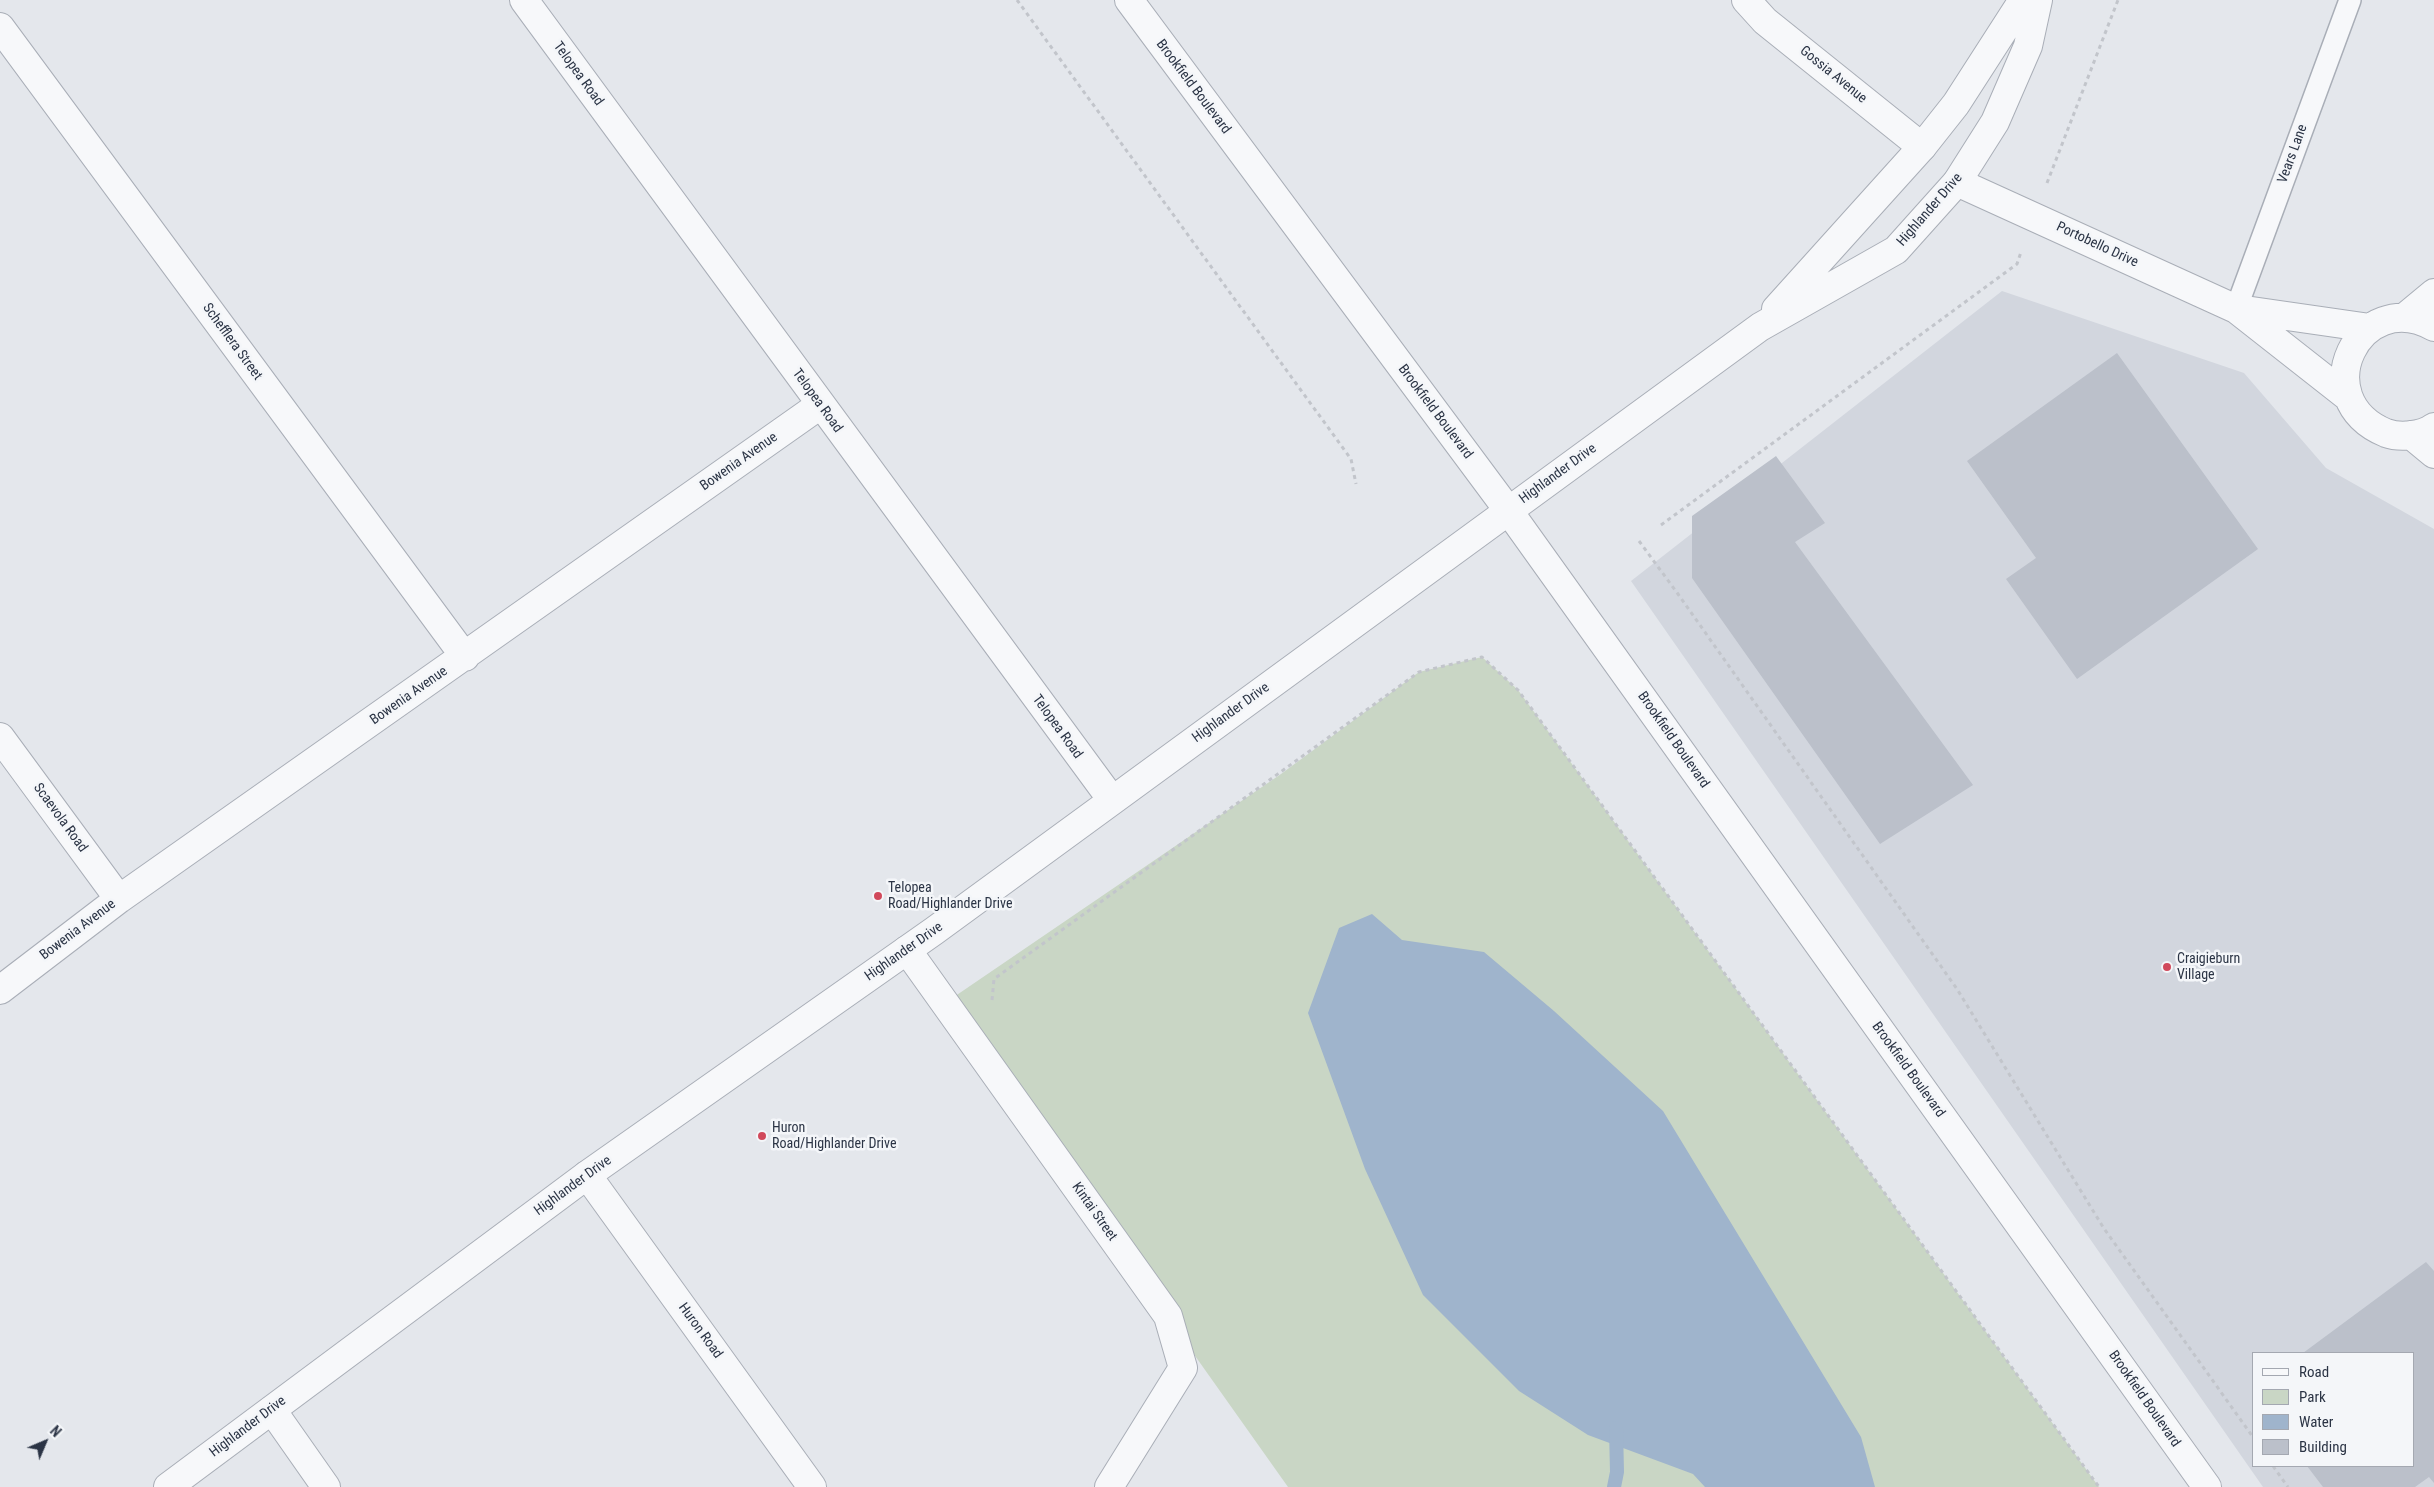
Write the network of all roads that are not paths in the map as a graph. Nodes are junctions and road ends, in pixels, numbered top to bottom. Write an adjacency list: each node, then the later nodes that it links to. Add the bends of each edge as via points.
1 (524, 0): 17 (street, Telopea Road)
2 (1129, 0): 20 (street, Brookfield Boulevard)
3 (1746, 0): 8 (street, Gossia Avenue, via 1765,21)
4 (2023, 0): 8 (street, Highlander Drive, via 1956,104)
5 (2038, 0): 9 (street, Highlander Drive, via 2028,46 2010,90 1995,122)
6 (2350, 0): 11 (lane, Vears Lane)
7 (0, 27): 21 (street, Schefflera Street)
8 (1922, 147): 13 (street, Highlander Drive)
9 (1957, 182): 11 (street, Portobello Drive); 13 (street, Highlander Drive, via 1896,250)
10 (2434, 293): 12 (street)
11 (2236, 309): 15 (street, Portobello Drive); 16 (street, Portobello Drive)
12 (2406, 317): 14 (street); 15 (street, via 2387,320)
13 (1760, 326): 20 (street, Highlander Drive)
14 (2434, 327)
15 (2370, 328): 16 (street, via 2356,342 2347,359 2344,378)
16 (2348, 397): 18 (street, via 2358,415 2373,427 2391,435)
17 (820, 405): 21 (street, Bowenia Avenue); 23 (street, Telopea Road)
18 (2423, 431): 19 (street)
19 (2434, 454)
20 (1508, 510): 23 (street, Highlander Drive); 33 (street, Brookfield Boulevard)
21 (464, 657): 24 (street, Bowenia Avenue)
22 (0, 737): 24 (street, Scaevola Road)
23 (1112, 800): 25 (street, Highlander Drive)
24 (119, 899): 26 (street, Bowenia Avenue)
25 (907, 950): 27 (street, Highlander Drive); 32 (street, Kintai Street, via 1168,1316 1183,1368)
26 (0, 990)
27 (587, 1176): 28 (street, Highlander Drive); 31 (street, Huron Road)
28 (272, 1410): 29 (street, Highlander Drive); 30 (street)
29 (168, 1487)
30 (326, 1487)
31 (812, 1487)
32 (1109, 1487)
33 (2207, 1487)

